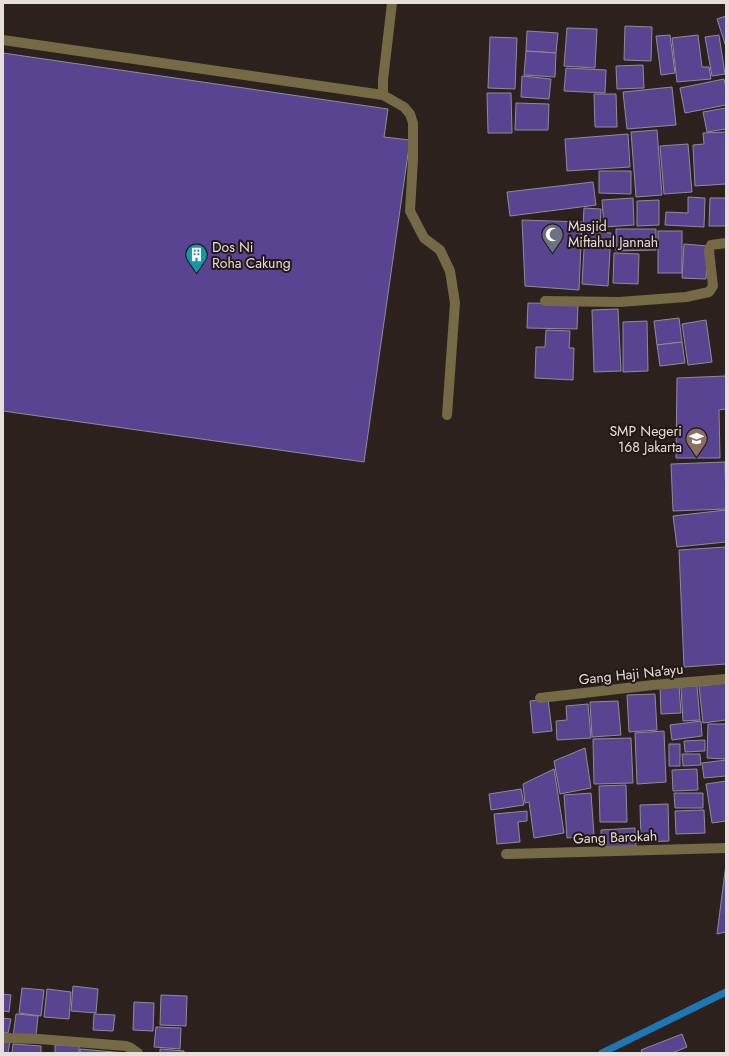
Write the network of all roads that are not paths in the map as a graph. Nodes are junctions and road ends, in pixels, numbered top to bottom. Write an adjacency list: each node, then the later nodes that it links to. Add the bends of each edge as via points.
1 (392, 3): 3 (street)
2 (3, 40): 3 (street)
3 (383, 95): 6 (street, via 404,107 410,114 413,124 410,211 424,238 440,250 450,270 455,302)
4 (726, 243): 5 (street, via 711,245 709,251 713,286 709,292 686,297 619,302)
5 (545, 301)
6 (447, 415)
7 (726, 679): 8 (street, Gang Haji Na'ayu)
8 (540, 698)
9 (726, 848): 10 (street, Gang Barokah)
10 (506, 854)
11 (3, 1038): 12 (street, via 126,1046)
12 (138, 1053)

